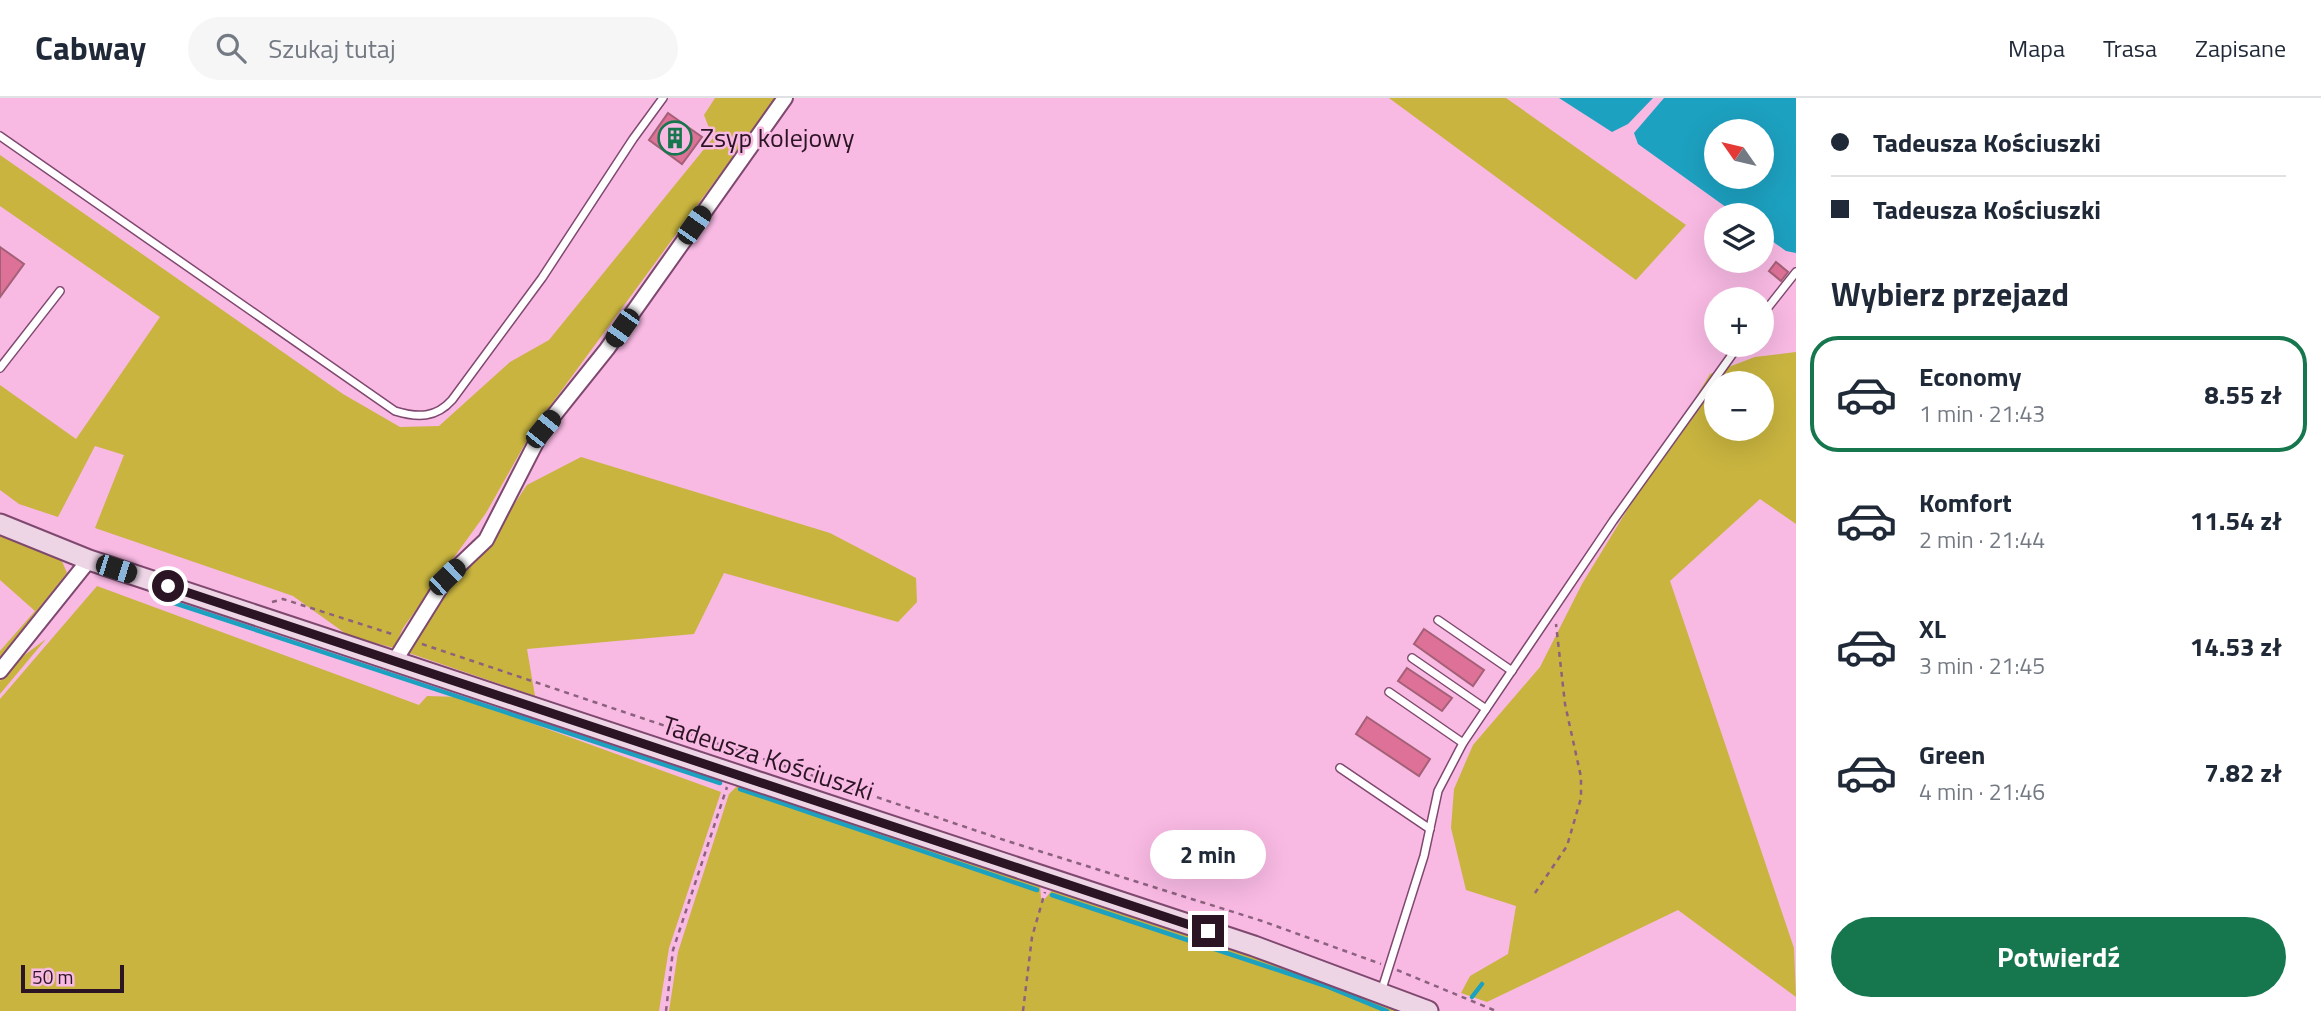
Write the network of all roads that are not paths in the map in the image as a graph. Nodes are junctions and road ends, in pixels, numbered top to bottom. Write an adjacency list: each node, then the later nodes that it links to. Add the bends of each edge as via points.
1 (663, 98): 3 (lane, via 542,278 452,400 434,415 395,411)
2 (785, 98): 13 (street, via 607,349 543,429 485,540 447,577)
3 (0, 136)
4 (1796, 272): 6 (lane)
5 (60, 291): 8 (lane)
6 (1774, 300)
7 (1730, 357): 15 (lane)
8 (0, 368)
9 (0, 524): 10 (main road, Tadeusza Kościuszki)
10 (89, 560): 13 (main road, Tadeusza Kościuszki); 14 (street)
11 (1438, 620): 15 (lane)
12 (1412, 658): 17 (lane)
13 (394, 662): 21 (main road, Tadeusza Kościuszki, via 1255,947)
14 (0, 671)
15 (1512, 671): 17 (lane)
16 (1389, 692): 18 (lane)
17 (1486, 709): 18 (lane)
18 (1463, 743): 20 (lane, via 1438,791)
19 (1339, 768): 20 (lane)
20 (1430, 829): 21 (lane)
21 (1381, 993): 22 (main road, Tadeusza Kościuszki)
22 (1428, 1011)

